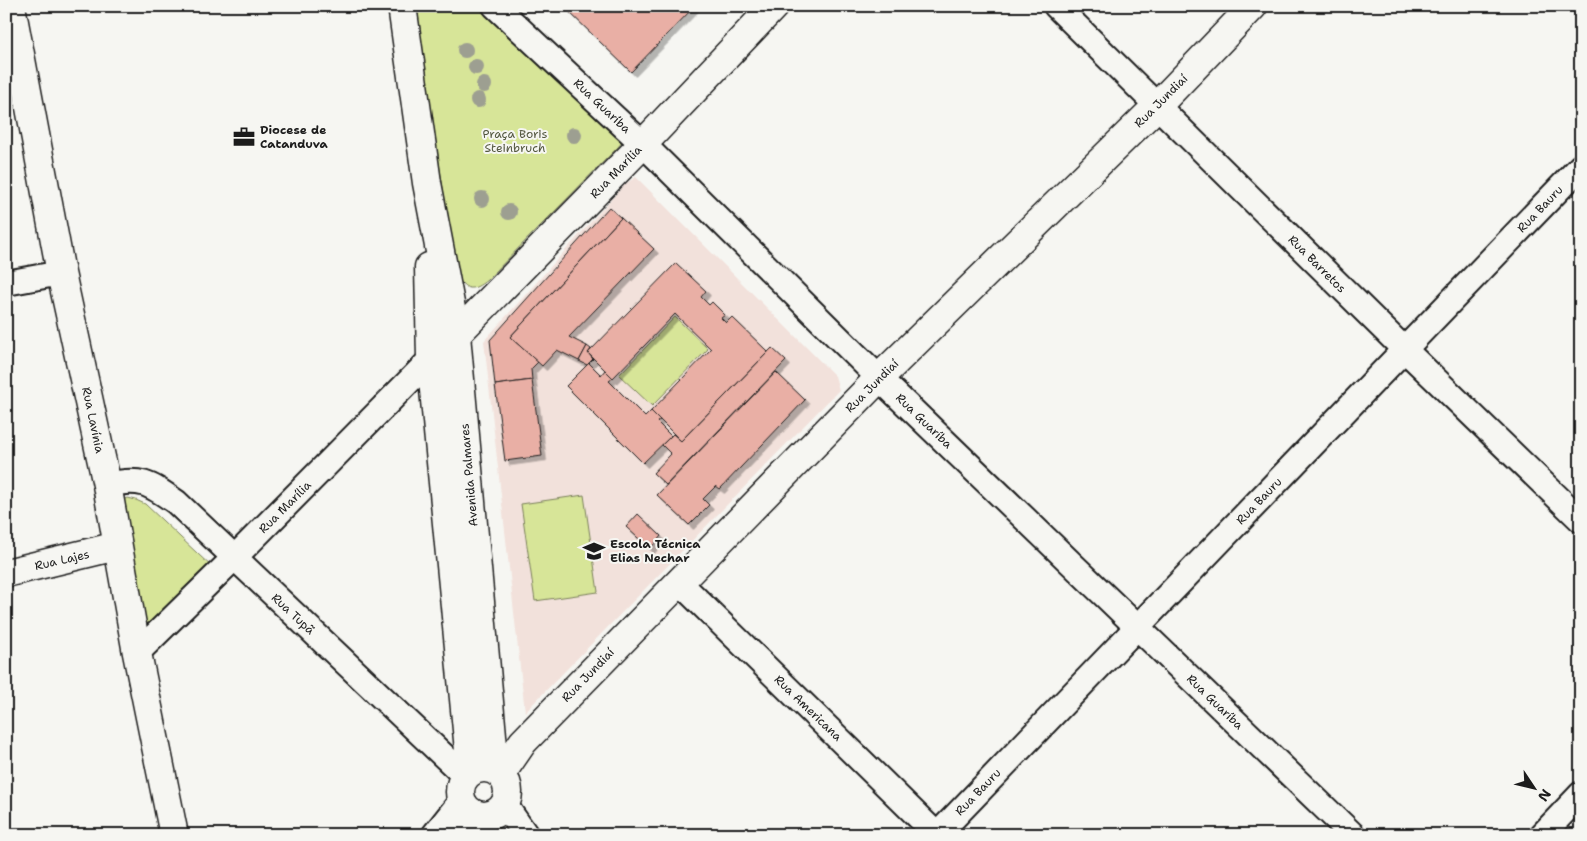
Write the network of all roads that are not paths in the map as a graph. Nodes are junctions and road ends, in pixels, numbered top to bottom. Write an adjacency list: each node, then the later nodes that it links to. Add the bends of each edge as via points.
1 (10, 6): 11 (main road, Rua Lavínia)
2 (402, 6): 10 (main road, Avenida Palmares)
3 (495, 6): 8 (street, Rua Guaríba)
4 (774, 6): 8 (main road, Rua Marília)
5 (1056, 6): 7 (street, Rua Barretos)
6 (1253, 6): 7 (main road, Rua Jundiaí)
7 (1157, 106): 14 (street, Rua Barretos); 16 (main road, Rua Jundiaí)
8 (643, 144): 13 (main road, Rua Marília); 16 (street, Rua Guaríba)
9 (1581, 166): 14 (street, Rua Bauru)
10 (427, 183): 13 (main road, Avenida Palmares); 15 (main road, Avenida Palmares)
11 (61, 273): 12 (street); 17 (main road, Rua Lavínia)
12 (6, 283)
13 (456, 335): 15 (main road, Rua Marília); 26 (main road, Avenida Palmares)
14 (1405, 350): 18 (street, Rua Barretos); 23 (street, Rua Bauru)
15 (432, 359): 20 (street, Rua Marília); 26 (main road, Avenida Palmares)
16 (879, 378): 22 (main road, Rua Jundiaí); 23 (street, Rua Guaríba)
17 (107, 484): 19 (main road, Rua Lavínia); 20 (street, Rua Tupã, via 138,481 156,489 176,502)
18 (1581, 520)
19 (117, 546): 21 (main road, Rua Lajes); 24 (main road, Rua Lavínia)
20 (234, 558): 24 (street, Rua Marília); 26 (street, Rua Tupã)
21 (6, 573)
22 (679, 582): 26 (main road, Rua Jundiaí, via 523,742); 30 (street, Rua Americana)
23 (1136, 627): 30 (street, Rua Bauru); 31 (street, Rua Guaríba)
24 (137, 652): 27 (main road, Rua Lavínia)
25 (1581, 794): 32 (street)
26 (482, 803): 28 (street, Rua Jundiaí); 29 (street, Rua Tupã)
27 (174, 835)
28 (434, 835)
29 (526, 835)
30 (937, 835)
31 (1353, 835)
32 (1542, 835)

